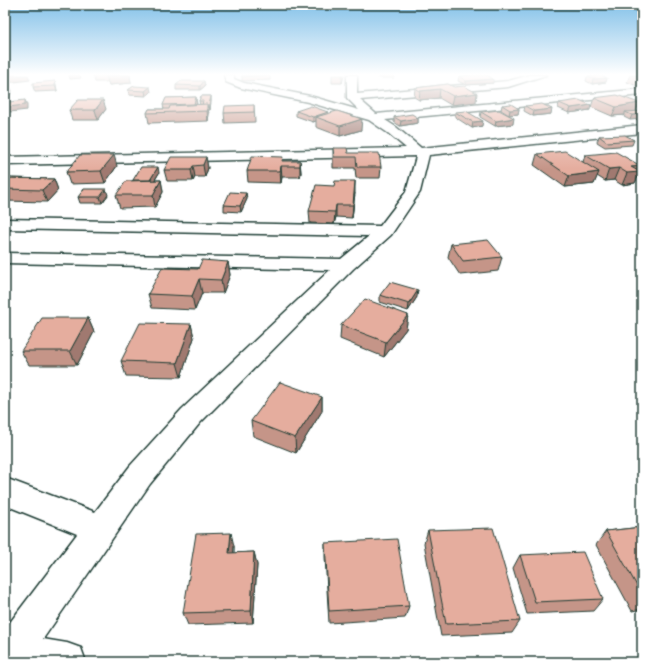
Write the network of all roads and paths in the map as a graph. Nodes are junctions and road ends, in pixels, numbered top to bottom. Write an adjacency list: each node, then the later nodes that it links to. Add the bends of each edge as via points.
1 (334, 106): 4 (street)
2 (361, 106): 4 (street)
3 (496, 106): 4 (street)
4 (373, 118): 6 (street)
5 (642, 129): 6 (street)
6 (419, 152): 7 (street); 9 (street, via 423,156 413,192)
7 (5, 161)
8 (5, 224): 9 (street)
9 (385, 231): 11 (street)
10 (5, 258): 11 (street)
11 (346, 265): 13 (street, via 191,416 140,475)
12 (5, 490): 13 (street)
13 (101, 529): 14 (street)
14 (8, 656): 15 (street)
15 (67, 662)

